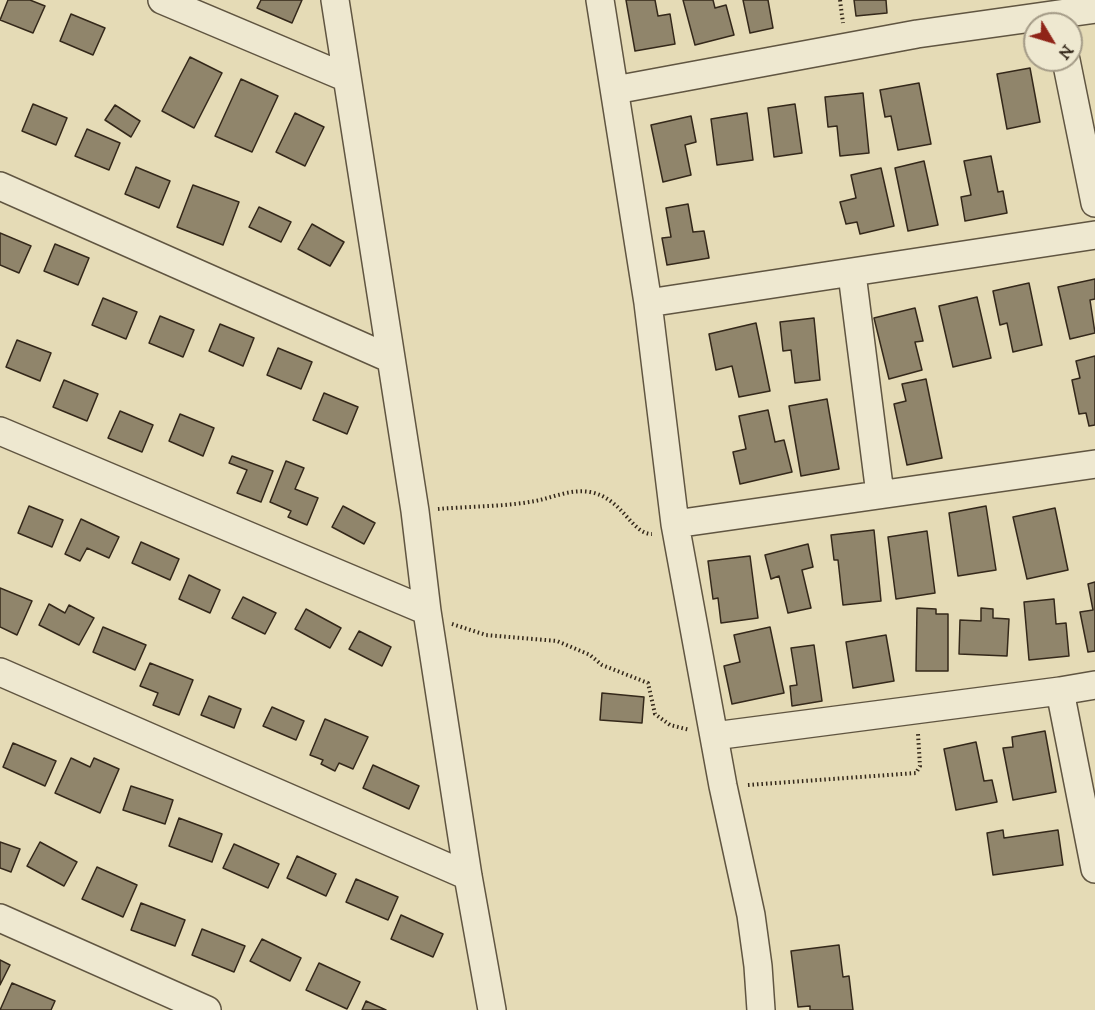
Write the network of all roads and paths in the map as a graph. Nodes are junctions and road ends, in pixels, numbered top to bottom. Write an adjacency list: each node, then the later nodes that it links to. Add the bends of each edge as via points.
1 (162, 0): 6 (street)
2 (335, 0): 6 (street)
3 (600, 0): 7 (street)
4 (1023, 23): 7 (street, via 917,34)
5 (1068, 72): 9 (street)
6 (347, 78): 13 (street)
7 (615, 90): 12 (street)
8 (0, 186): 13 (street)
9 (1095, 203)
10 (1095, 236): 11 (street)
11 (852, 274): 12 (street); 16 (street)
12 (648, 303): 18 (street)
13 (391, 359): 17 (street)
14 (0, 431): 19 (street)
15 (1095, 464): 16 (street)
16 (880, 494): 18 (street)
17 (416, 511): 18 (path, via 538,500 574,491 591,492 614,501 643,534 650,535); 19 (street)
18 (675, 524): 24 (street)
19 (427, 611): 24 (path, via 479,634 557,641 575,648 602,665 648,683 652,706 663,722); 27 (street)
20 (0, 672): 27 (street)
21 (1095, 685): 22 (street)
22 (1060, 691): 23 (street); 26 (street)
23 (916, 710): 24 (street); 25 (path, via 920,766 916,772)
24 (714, 736): 25 (street)
25 (723, 786): 31 (street, via 751,915)
26 (1095, 869)
27 (468, 876): 30 (street)
28 (0, 918): 29 (street)
29 (207, 1010)
30 (492, 1010)
31 (761, 1010)

